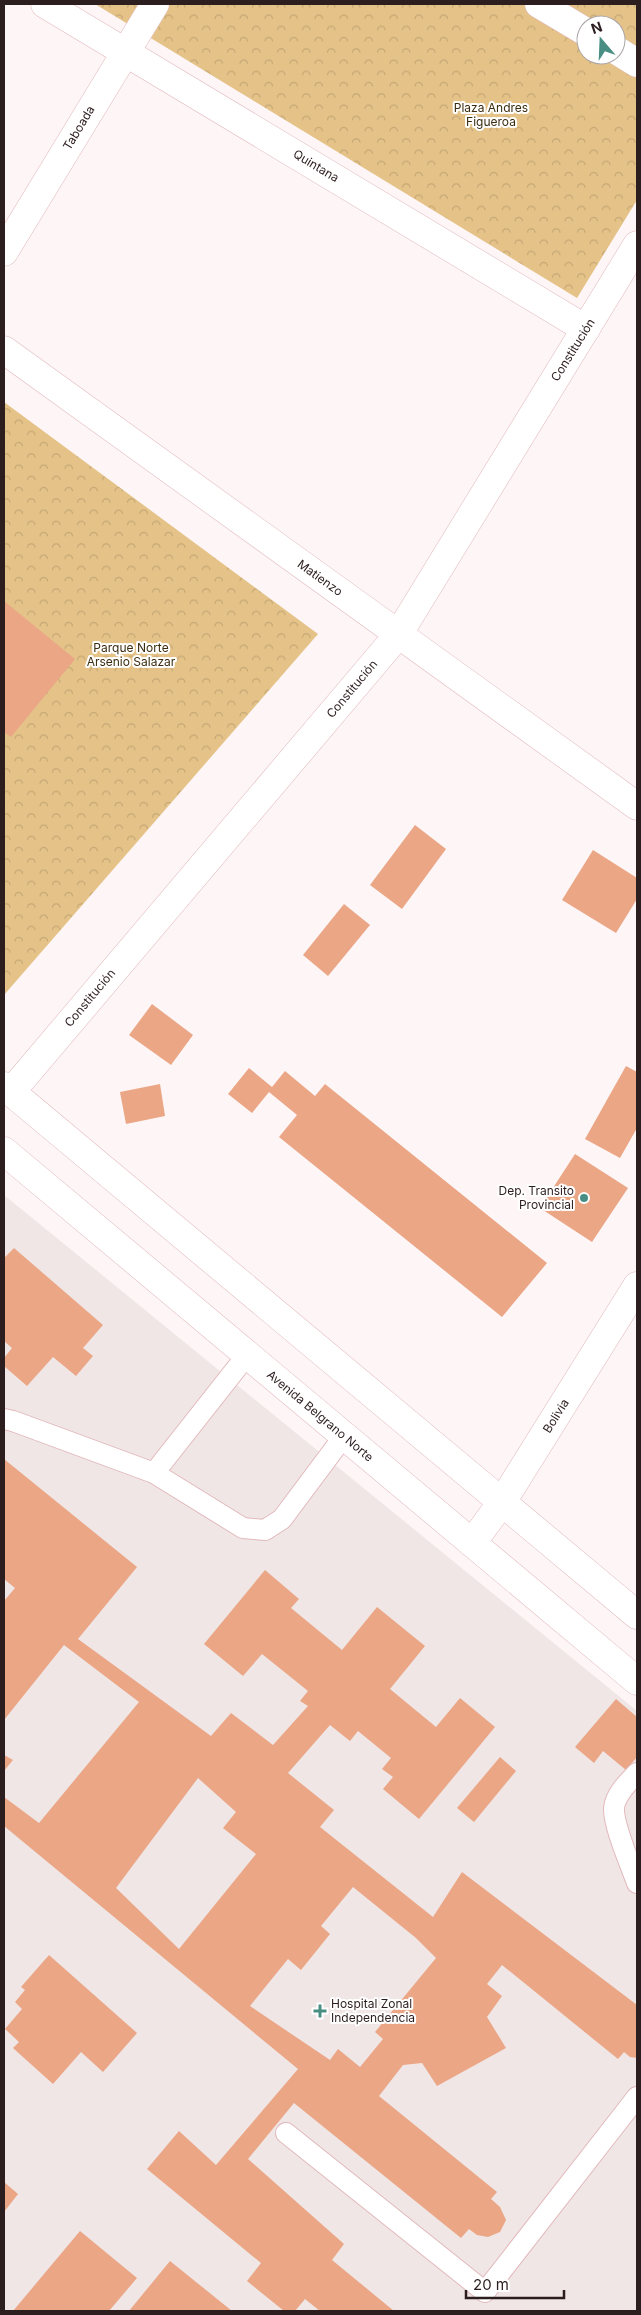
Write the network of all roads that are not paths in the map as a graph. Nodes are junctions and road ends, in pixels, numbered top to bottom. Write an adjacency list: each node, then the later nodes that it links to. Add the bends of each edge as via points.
1 (45, 4): 5 (street, Quintana)
2 (154, 4): 5 (street, Taboada)
3 (540, 4): 4 (street)
4 (576, 26)
5 (125, 52): 9 (street, Taboada); 10 (street, Quintana)
6 (626, 56): 7 (street)
7 (637, 62)
8 (637, 246): 10 (street, Constitución)
9 (4, 252)
10 (586, 329): 12 (street, Constitución)
11 (4, 350): 12 (street, Matienzo)
12 (398, 635): 13 (street, Matienzo); 14 (street, Constitución)
13 (637, 806)
14 (7, 1089): 21 (street)
15 (4, 1151): 17 (street, Avenida Belgrano Norte)
16 (637, 1286): 21 (street, Bolivia)
17 (247, 1354): 19 (street, Avenida Belgrano Norte); 20 (lane)
18 (4, 1419): 20 (lane)
19 (344, 1436): 20 (lane, via 282,1519 265,1530 243,1528); 22 (street, Avenida Belgrano Norte)
20 (154, 1473)
21 (502, 1502): 22 (street, Bolivia); 23 (street)
22 (472, 1543): 24 (street, Avenida Belgrano Norte)
23 (637, 1615)
24 (637, 1681)
25 (637, 1773): 26 (lane, via 624,1787 614,1808 617,1827)
26 (637, 1884)
27 (637, 2097): 28 (lane, via 485,2292)
28 (286, 2133)

